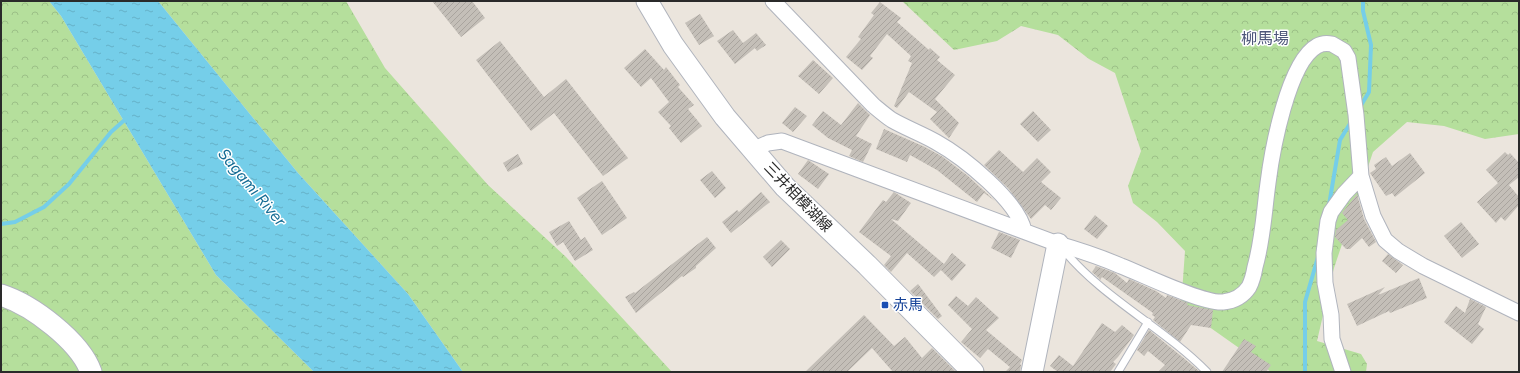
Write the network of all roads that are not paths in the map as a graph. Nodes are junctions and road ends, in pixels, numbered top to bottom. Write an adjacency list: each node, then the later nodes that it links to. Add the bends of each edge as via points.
1 (647, 1): 3 (main road, 三井相模湖線, via 682,57)
2 (773, 1): 5 (street, via 873,105 892,120 937,142 996,189 1014,208 1022,221)
3 (752, 150): 5 (street, via 768,143 782,141); 11 (main road, 三井相模湖線, via 785,187)
4 (1361, 176): 6 (street, via 1348,58 1338,46 1325,43 1306,56 1296,73 1287,99 1272,161 1260,251 1249,287 1241,296 1215,302); 8 (street, via 1378,229 1385,240 1398,251); 15 (street, via 1331,212 1324,253 1332,339)
5 (1024, 231): 6 (street)
6 (1058, 244): 9 (lane, via 1072,262); 12 (main road)
7 (1, 295): 10 (main road, via 56,327 76,346)
8 (1519, 312)
9 (1148, 322): 13 (lane); 14 (lane)
10 (91, 372)
11 (973, 372)
12 (1032, 372)
13 (1118, 372)
14 (1208, 372)
15 (1343, 372)

